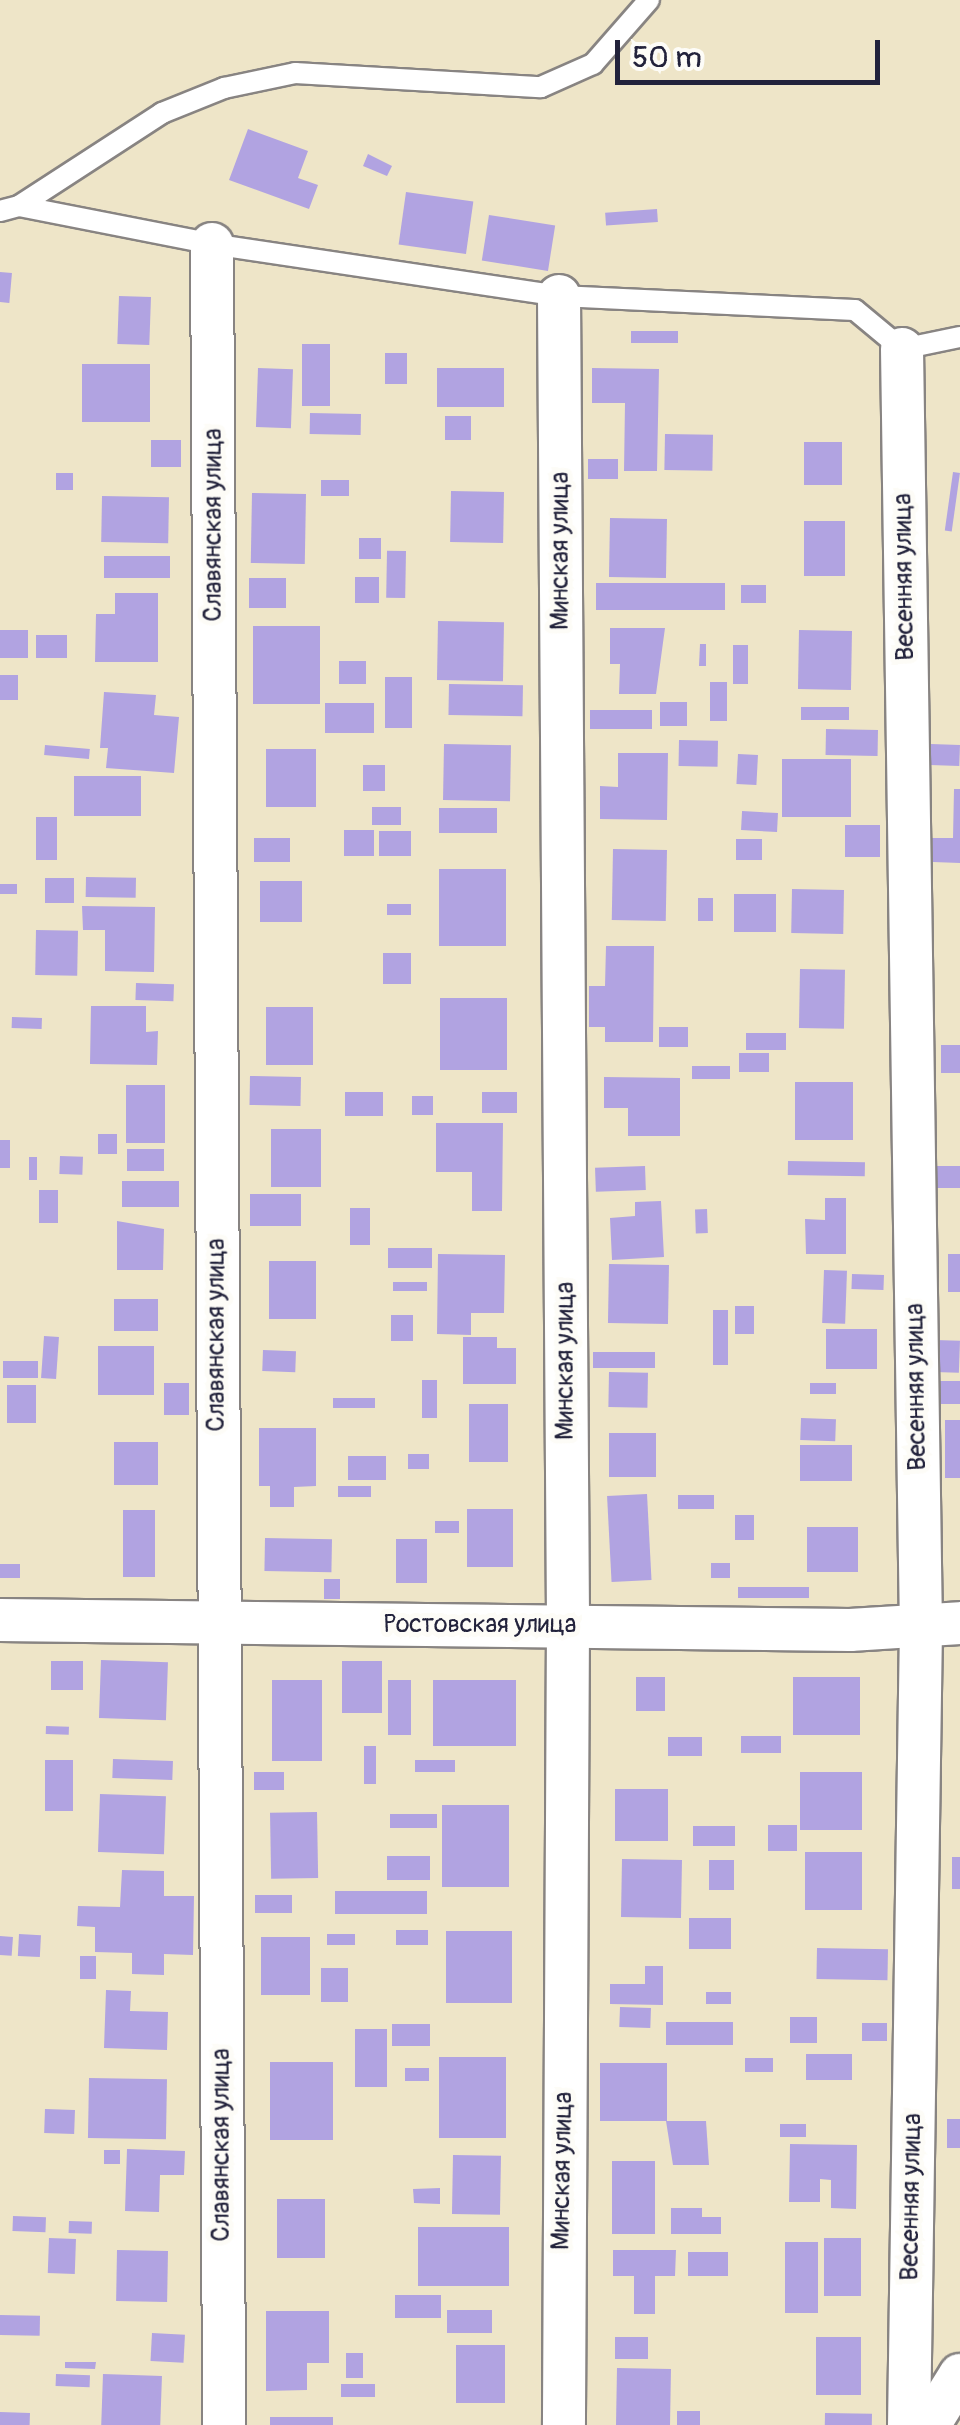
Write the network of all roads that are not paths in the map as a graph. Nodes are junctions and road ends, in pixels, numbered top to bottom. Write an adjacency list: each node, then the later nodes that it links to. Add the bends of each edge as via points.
1 (649, 0): 2 (lane, via 592,64 540,86 295,73 224,88 162,113)
2 (10, 208): 3 (lane)
3 (212, 244): 4 (lane); 8 (street, Славянская улица)
4 (559, 296): 6 (lane, via 855,310); 9 (street, Минская улица)
5 (960, 337): 6 (lane)
6 (902, 349): 10 (street, Весенняя улица)
7 (0, 1620): 8 (street, Ростовская улица)
8 (219, 1624): 9 (street, Ростовская улица); 12 (street, Славянская улица)
9 (568, 1625): 10 (street, Ростовская улица); 13 (street, Минская улица)
10 (940, 1625): 14 (street, Весенняя улица)
11 (960, 2375): 15 (street)
12 (224, 2425)
13 (564, 2425)
14 (908, 2425)
15 (930, 2425)

